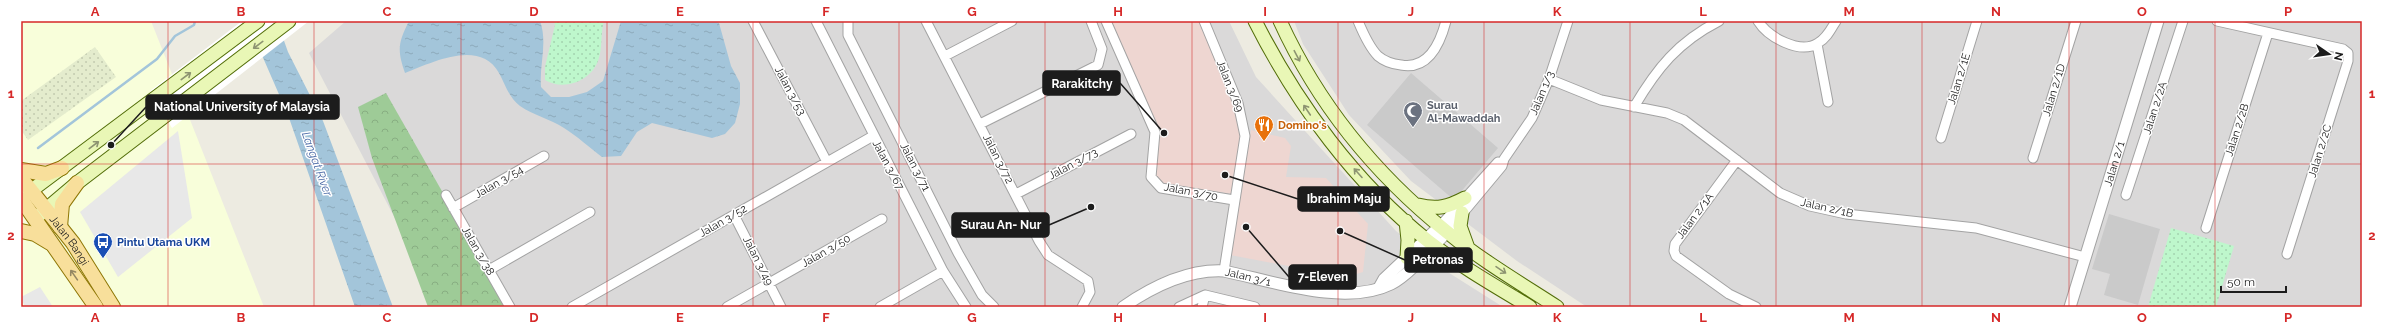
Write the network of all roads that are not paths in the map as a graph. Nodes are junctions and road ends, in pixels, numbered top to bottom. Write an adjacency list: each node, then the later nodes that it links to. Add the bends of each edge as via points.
1 (258, 21): 39 (main road, one-way to 1)
2 (289, 21): 42 (main road, one-way to 42)
3 (753, 21): 38 (street, Jalan 3/53)
4 (816, 21): 32 (street, Jalan 3/67)
5 (848, 21): 81 (street, Jalan 3/71, via 848,36 958,253 982,295)
6 (926, 21): 26 (street, Jalan 3/72)
7 (1012, 21): 26 (street)
8 (1106, 21): 48 (street, Jalan 3/70, via 1155,132 1151,178 1161,188)
9 (1204, 21): 48 (street, Jalan 3/69, via 1238,103 1244,124 1243,149)
10 (1255, 21): 56 (main road, one-way to 10, via 1326,137 1289,82)
11 (1280, 21): 49 (main road, one-way to 49, via 1302,67 1328,108 1392,183)
12 (1358, 21): 13 (street, via 1379,56 1390,63 1411,67 1431,55 1442,38)
13 (1446, 21)
14 (1568, 21): 27 (street, Jalan 1/3)
15 (1720, 21): 29 (street, via 1670,55 1650,79)
16 (1758, 21): 25 (street, via 1774,38 1789,44)
17 (1836, 21): 25 (street, via 1828,35)
18 (1977, 21): 33 (street, Jalan 2/1E)
19 (2076, 21): 35 (street, Jalan 2/1D)
20 (2158, 21): 65 (street, Jalan 2/1)
21 (2183, 21): 45 (street, Jalan 2/2A)
22 (2217, 21): 24 (street)
23 (1092, 22): 30 (street, via 1102,49 1098,65)
24 (2268, 33): 58 (street, Jalan 2/2B); 64 (street, Jalan 2/2C, via 2343,49 2348,53 2348,61)
25 (1818, 44): 28 (street)
26 (945, 56): 30 (street, Jalan 3/72)
27 (1549, 78): 29 (street, Jalan 2/1B, via 1601,100); 36 (street, Jalan 1/3, via 1532,118)
28 (1828, 102)
29 (1634, 107): 37 (street, Jalan 2/1B, via 1668,113 1684,120)
30 (980, 124): 43 (street, Jalan 3/72)
31 (1131, 134): 43 (street, Jalan 3/73)
32 (873, 136): 38 (street, Jalan 3/52); 69 (street, Jalan 3/67)
33 (1941, 138)
34 (544, 156): 50 (street, Jalan 3/54)
35 (2033, 158)
36 (1504, 159): 47 (street, Jalan 1/3, via 1498,162); 52 (street, Jalan 1/3, via 1502,166)
37 (1737, 160): 65 (street, Jalan 2/1B, via 1780,193 1810,206 1846,214 1976,228); 89 (street, Jalan 2/1A, via 1675,244 1674,251 1676,256 1722,290)
38 (827, 162): 54 (street, Jalan 3/52)
39 (62, 168): 40 (main road, via 38,174); 46 (main road)
40 (21, 170)
41 (21, 178): 46 (main road, Jalan Bangi)
42 (77, 183): 53 (main road); 57 (main road, via 62,204)
43 (1016, 194): 82 (street, Jalan 3/72, via 1048,255 1088,281 1090,292)
44 (446, 195): 50 (street, Jalan 3/38)
45 (2126, 195)
46 (24, 196): 53 (main road, Jalan Bangi)
47 (1465, 198): 49 (main road, via 1447,207 1435,209); 59 (street, Jalan 1/3)
48 (1234, 200): 70 (street, Jalan 3/69)
49 (1416, 205): 59 (main road)
50 (453, 208): 68 (street, Jalan 3/38)
51 (590, 212): 68 (street)
52 (1462, 213): 59 (street, Jalan 1/3); 63 (main road, via 1460,226)
53 (41, 214): 57 (main road, Jalan Bangi); 60 (street); 62 (main road, Jalan Bangi)
54 (734, 215): 71 (street, Jalan 3/49); 76 (street, Jalan 3/52)
55 (882, 219): 71 (street, Jalan 3/50)
56 (1406, 221): 61 (main road); 66 (main road)
57 (60, 227): 74 (main road, Jalan Bangi)
58 (2206, 228)
59 (1443, 229): 61 (street, Jalan 3/1); 63 (main road)
60 (21, 230): 62 (main road, via 35,234)
61 (1430, 242): 66 (street, Jalan 3/1); 67 (main road)
62 (54, 245): 73 (main road, Jalan Bangi, one-way to 62)
63 (1468, 248): 88 (main road, one-way to 88)
64 (2287, 254)
65 (2085, 257): 90 (street, Jalan 2/1)
66 (1412, 260): 67 (main road); 70 (street, Jalan 3/1, via 1384,279 1379,288 1365,292 1335,294)
67 (1455, 260): 87 (main road)
68 (489, 270): 75 (street, Jalan 3/38)
69 (944, 271): 79 (street); 80 (street, Jalan 3/67)
70 (1224, 271): 83 (street, Jalan 3/1, via 1208,270 1183,276 1157,287)
71 (769, 283): 77 (street, Jalan 3/50); 78 (street, Jalan 3/49)
72 (1205, 295): 84 (street); 85 (street); 86 (street)
73 (96, 307)
74 (113, 307)
75 (510, 307)
76 (572, 307)
77 (727, 307)
78 (782, 307)
79 (880, 307)
80 (966, 307)
81 (994, 307)
82 (1082, 307)
83 (1123, 307)
84 (1178, 307)
85 (1202, 307)
86 (1255, 307)
87 (1530, 307)
88 (1557, 307)
89 (1756, 307)
90 (2070, 307)

